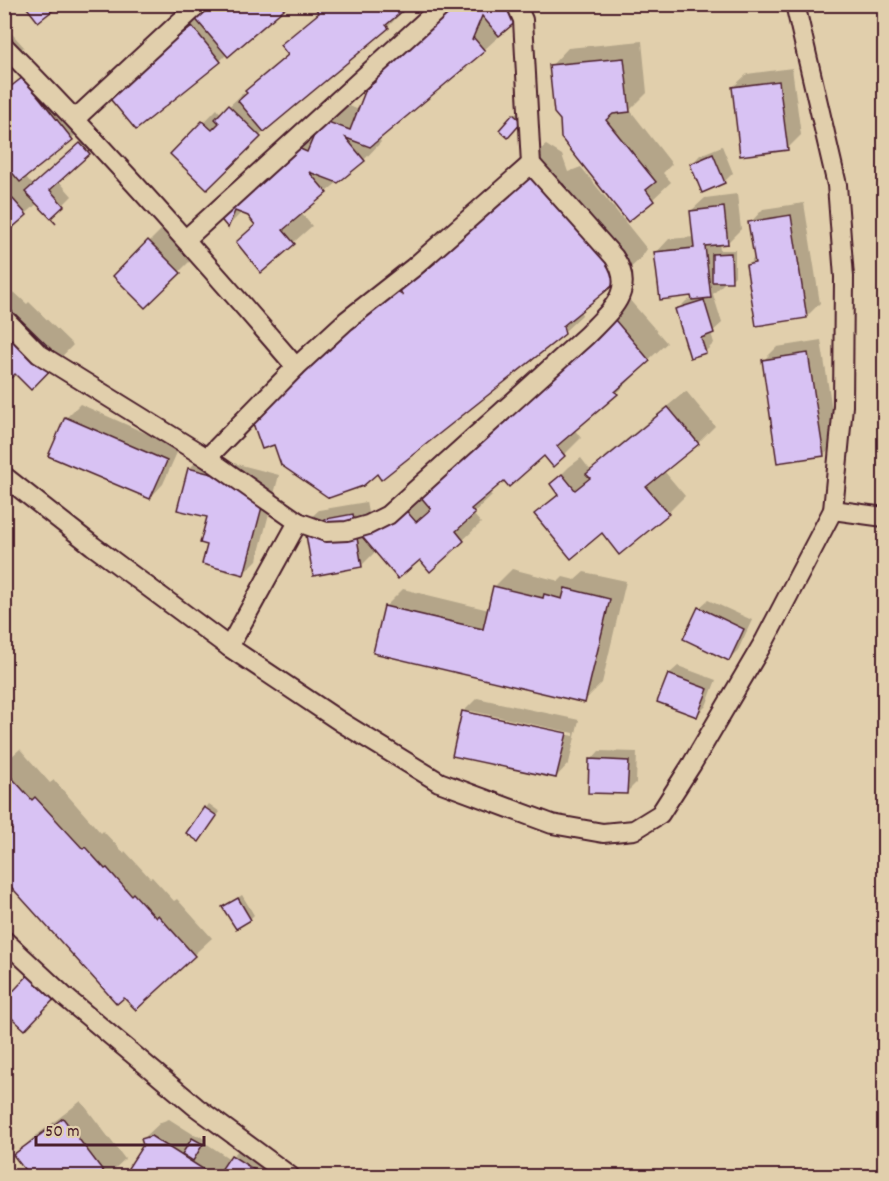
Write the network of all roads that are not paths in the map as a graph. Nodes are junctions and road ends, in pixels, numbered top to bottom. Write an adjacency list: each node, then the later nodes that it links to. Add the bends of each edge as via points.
1 (199, 4): 6 (street)
2 (444, 4): 8 (street)
3 (516, 4): 7 (street, via 523,20)
4 (795, 4): 13 (street, via 837,185 844,278 843,406)
5 (4, 46): 6 (street)
6 (76, 118): 8 (street)
7 (531, 164): 10 (street); 15 (street, via 622,268 622,290 614,307 388,515 346,531 326,532)
8 (186, 239): 10 (street)
9 (4, 318): 11 (street, via 39,354)
10 (296, 367): 11 (street)
11 (207, 458): 15 (street)
12 (4, 476): 16 (street)
13 (833, 510): 14 (street); 16 (street, via 765,640 692,764 660,814 634,830 603,833 552,824 439,782)
14 (885, 517)
15 (298, 522): 16 (street)
16 (229, 647)
17 (4, 940): 18 (street, via 64,997 196,1107)
18 (290, 1176)

